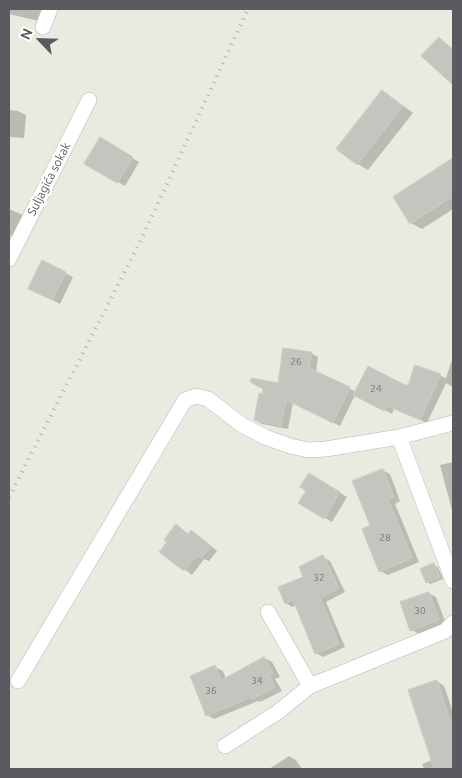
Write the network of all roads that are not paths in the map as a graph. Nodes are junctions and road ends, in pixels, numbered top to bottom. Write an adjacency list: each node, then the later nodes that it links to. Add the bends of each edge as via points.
1 (50, 9): 2 (street)
2 (43, 27)
3 (89, 100): 4 (street, Suljagića sokak)
4 (9, 259)
5 (453, 424): 6 (street)
6 (399, 437): 7 (street); 10 (street, via 326,450 308,450 265,438 208,399 196,396 186,400)
7 (453, 581)
8 (268, 612): 11 (street)
9 (453, 623): 11 (street, via 445,631)
10 (18, 681)
11 (310, 686): 12 (street, via 278,712)
12 (225, 746)

